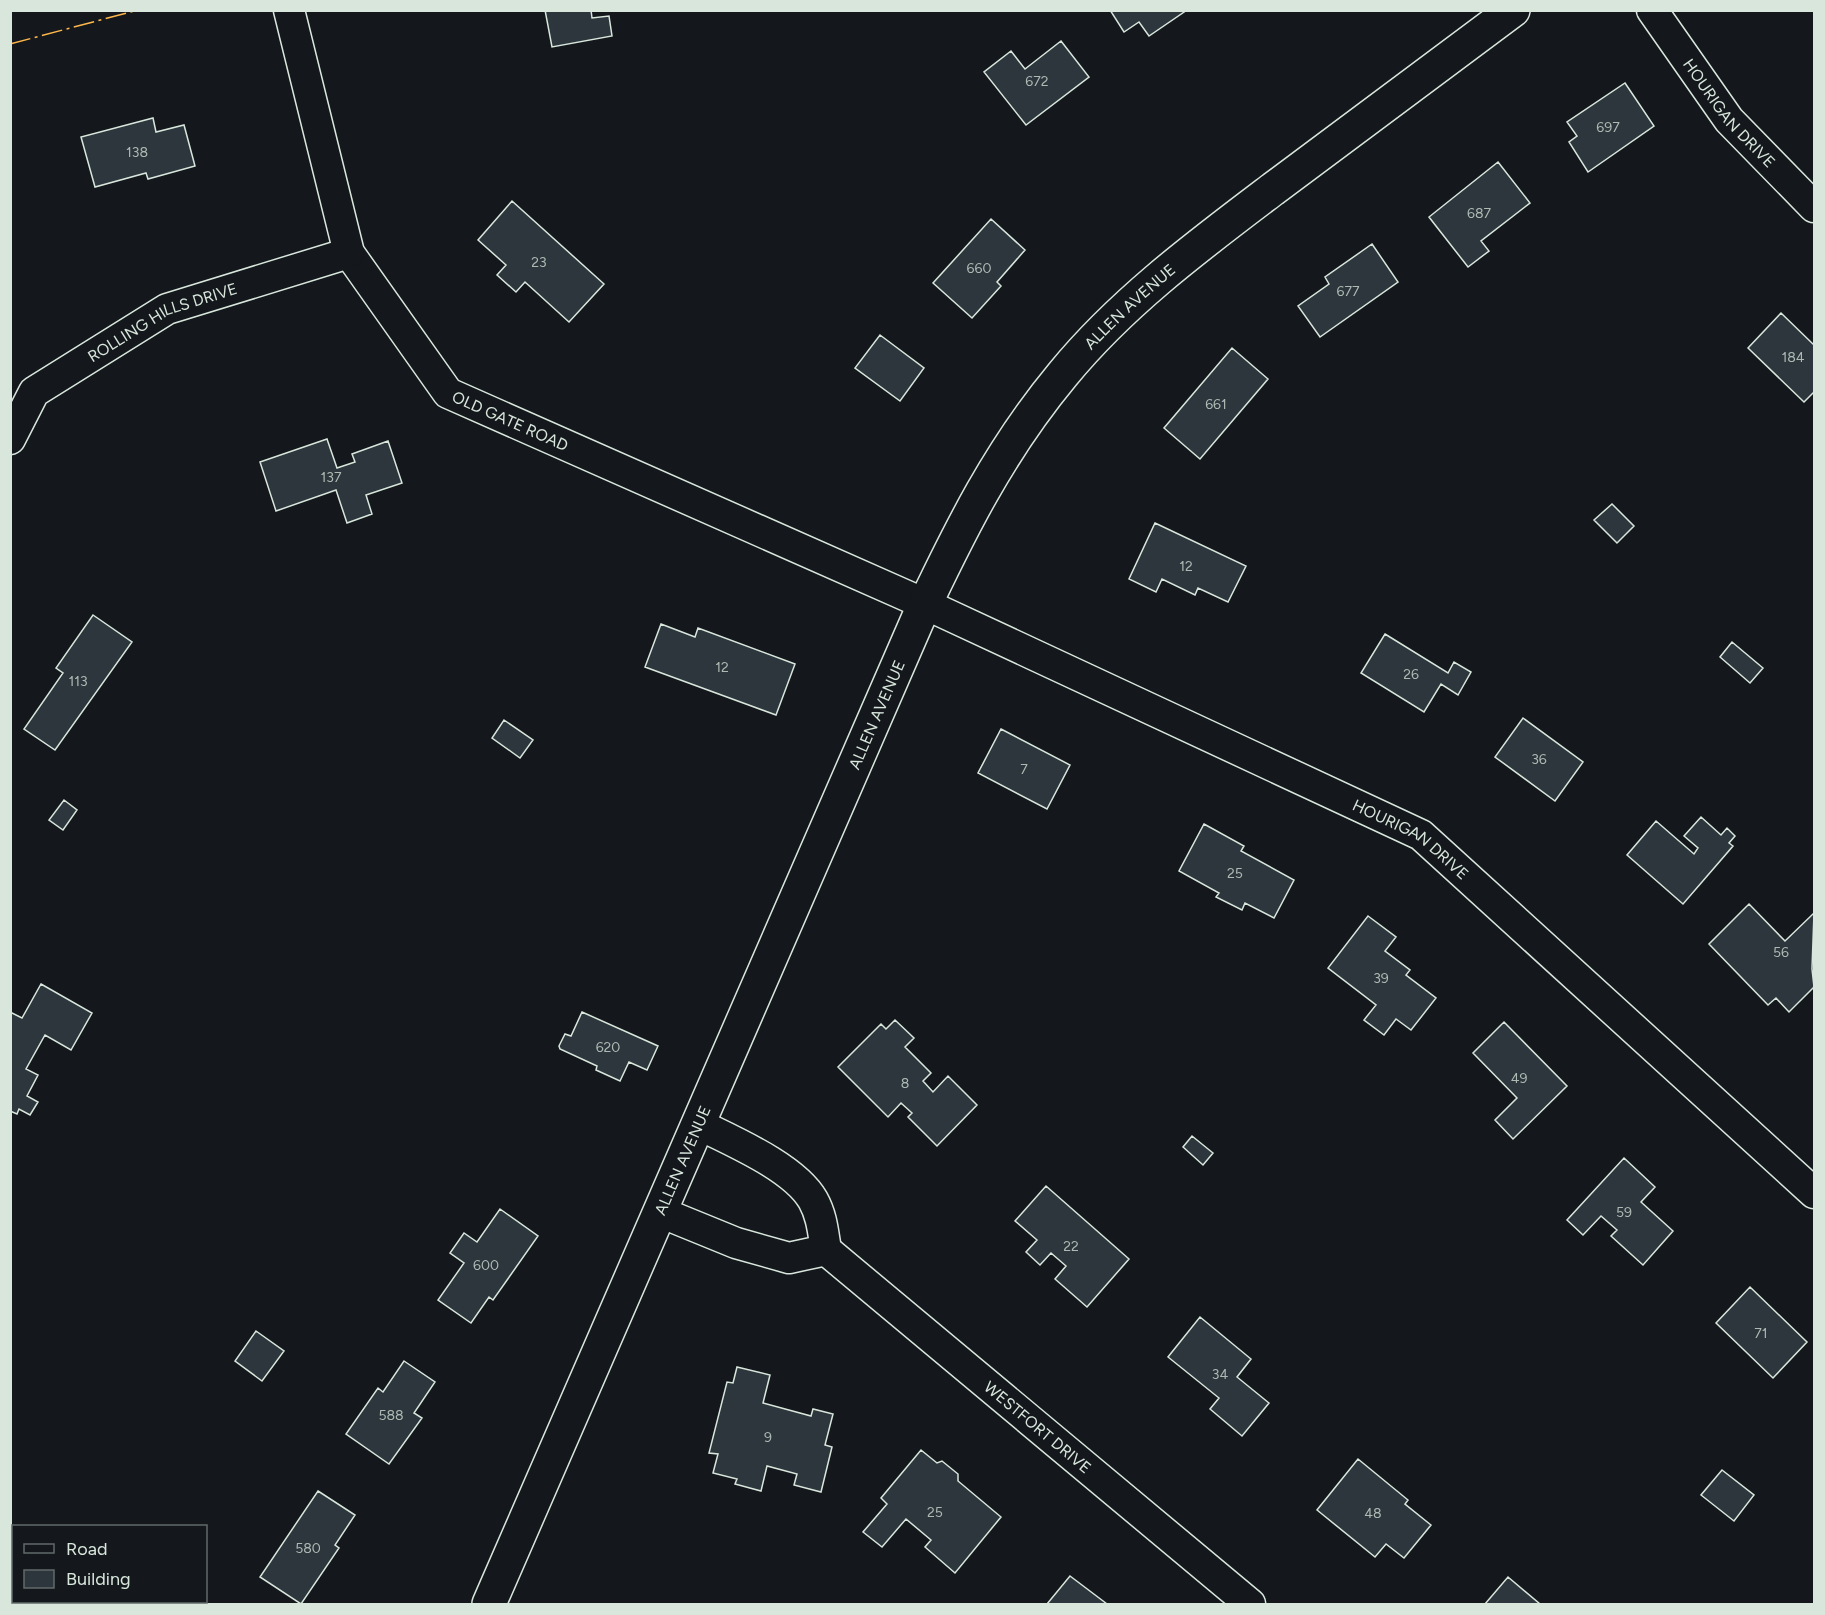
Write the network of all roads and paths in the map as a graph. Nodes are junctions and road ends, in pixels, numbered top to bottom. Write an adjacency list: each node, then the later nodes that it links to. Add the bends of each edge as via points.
1 (290, 10): 5 (street, OLD GATE ROAD)
2 (1513, 10): 7 (street, ALLEN AVENUE, via 1240,213 1157,280 1094,339 1037,406 985,484)
3 (1652, 10): 4 (street, HOURIGAN DRIVE, via 1729,120)
4 (1815, 207)
5 (349, 253): 6 (street, ROLLING HILLS DRIVE, via 167,309 34,392); 7 (street, OLD GATE ROAD, via 448,393)
6 (10, 439)
7 (925, 604): 8 (street, ALLEN AVENUE); 9 (street, HOURIGAN DRIVE, via 1421,835)
8 (698, 1124): 10 (street, ALLEN AVENUE); 11 (street, via 751,1151 798,1182 821,1217)
9 (1815, 1193)
10 (660, 1212): 11 (street, via 736,1243 789,1258); 12 (street, ALLEN AVENUE)
11 (826, 1250): 13 (street, WESTFORT DRIVE)
12 (489, 1605)
13 (1250, 1605)

